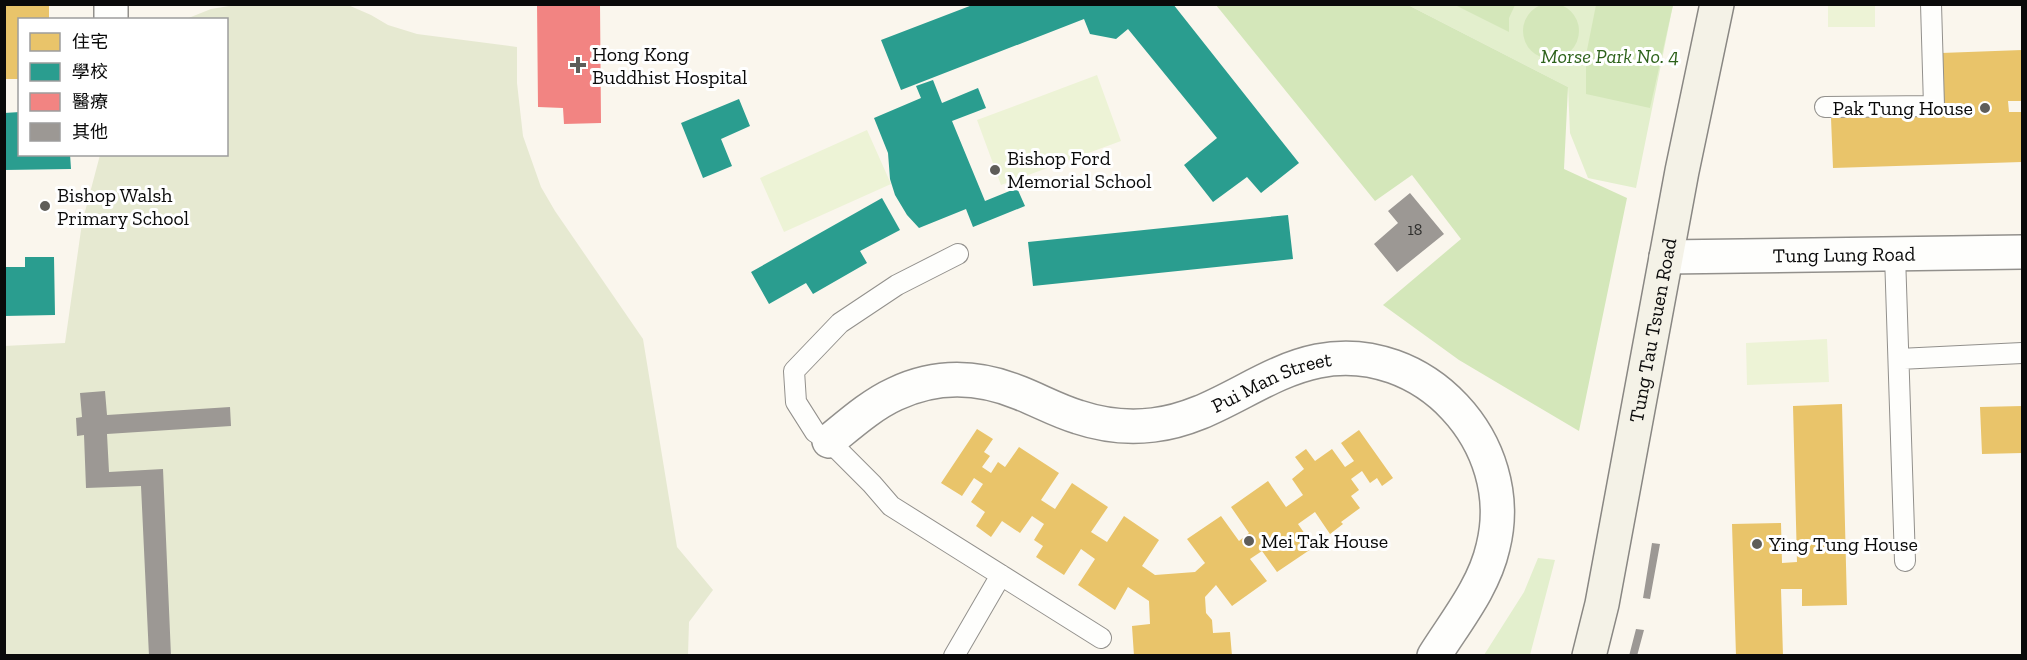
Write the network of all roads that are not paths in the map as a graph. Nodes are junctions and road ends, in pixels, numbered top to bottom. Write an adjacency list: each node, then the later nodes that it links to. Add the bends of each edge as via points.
1 (1717, 4): 7 (main road, Tung Tau Tsuen Road)
2 (1931, 4): 3 (lane, via 1934,106)
3 (1825, 107)
4 (2022, 252): 6 (street, Tung Lung Road)
5 (958, 254): 10 (lane, via 897,285 840,323 794,371 796,402 815,432)
6 (1895, 255): 7 (street, Tung Lung Road); 9 (lane)
7 (1666, 257): 16 (main road, Tung Tau Tsuen Road)
8 (2022, 353): 9 (lane)
9 (1899, 359): 11 (lane)
10 (829, 441): 12 (lane, via 891,506); 15 (street, Pui Man Street, via 895,394 945,379 994,384 1078,418 1126,426 1176,422 1223,404 1293,368 1318,361 1366,360 1391,366 1431,385 1451,401 1482,446 1496,495 1497,521 1485,572)
11 (1905, 561)
12 (1001, 575): 13 (lane); 14 (lane)
13 (1101, 638)
14 (954, 656)
15 (1434, 656)
16 (1589, 656)

